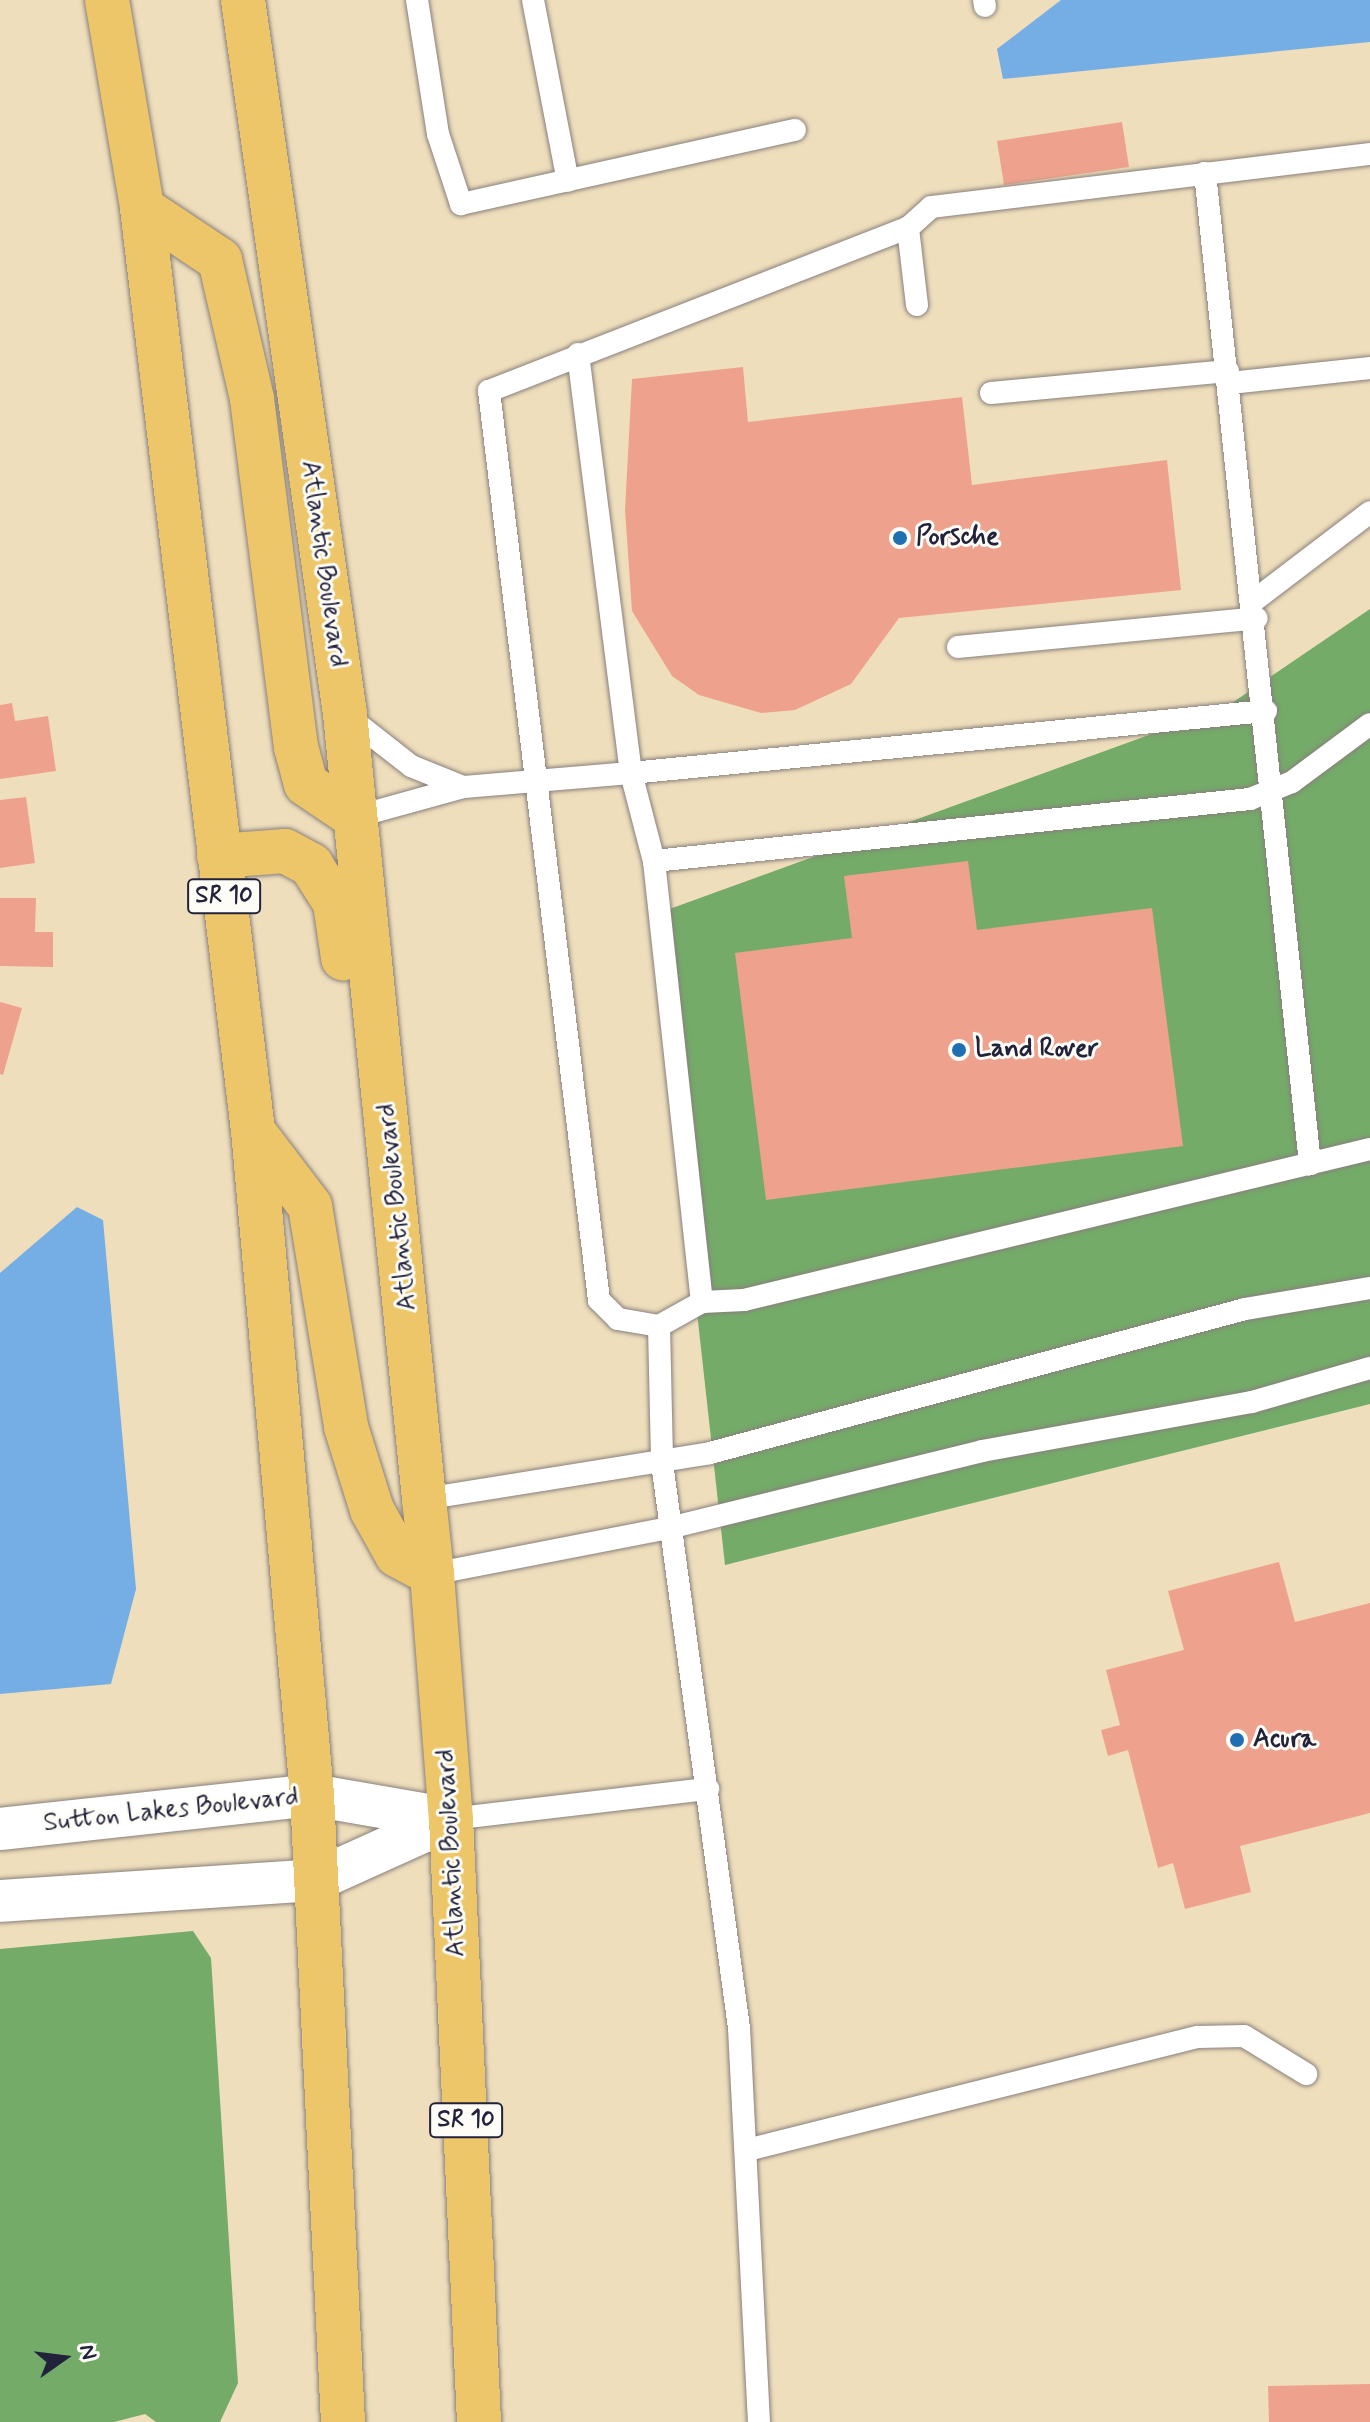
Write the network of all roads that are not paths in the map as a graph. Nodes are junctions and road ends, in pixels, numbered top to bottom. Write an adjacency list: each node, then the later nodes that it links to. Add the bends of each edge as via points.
1 (107, 0): 9 (main road, SR 10)
2 (243, 0): 20 (main road, Atlantic Boulevard / SR 10)
3 (417, 0): 8 (lane, via 438,134 461,204)
4 (533, 0): 8 (lane)
5 (795, 130): 8 (lane)
6 (1370, 154): 7 (lane)
7 (1205, 173): 10 (lane, via 931,207); 14 (lane)
8 (568, 181)
9 (142, 208): 26 (main road, via 220,260 252,399 296,747 306,784); 27 (main road, SR 10)
10 (908, 228): 11 (lane); 12 (lane)
11 (917, 305)
12 (578, 354): 22 (lane); 23 (lane, via 489,391)
13 (1370, 368): 14 (lane)
14 (1229, 377): 15 (lane); 17 (lane)
15 (991, 393)
16 (1370, 512): 17 (lane)
17 (1256, 609): 18 (lane); 19 (lane)
18 (958, 647)
19 (1266, 711): 22 (lane); 25 (lane)
20 (345, 714): 24 (lane, via 411,766); 26 (main road, Atlantic Boulevard / SR 10)
21 (1370, 724): 25 (lane)
22 (631, 773): 23 (lane); 28 (lane)
23 (538, 780): 24 (lane); 35 (lane, via 599,1300 618,1319)
24 (463, 787): 26 (lane)
25 (1273, 789): 28 (lane, via 1250,799); 31 (lane)
26 (355, 817): 32 (main road, Atlantic Boulevard / SR 10)
27 (219, 856): 29 (main road, SR 10); 32 (main road, via 285,851 311,865 335,903 360,1108)
28 (654, 861): 34 (lane)
29 (253, 1130): 40 (main road, via 310,1206 346,1427 372,1510 397,1555); 42 (main road, SR 10)
30 (1370, 1149): 31 (lane)
31 (1310, 1164): 34 (lane, via 744,1300)
32 (397, 1191): 38 (main road, Atlantic Boulevard / SR 10)
33 (1370, 1288): 37 (lane, via 1245,1309)
34 (702, 1302): 35 (lane)
35 (659, 1326): 37 (lane)
36 (1370, 1368): 39 (lane, via 1252,1402 982,1451)
37 (662, 1463): 38 (lane); 39 (lane)
38 (424, 1499): 40 (main road, Atlantic Boulevard / SR 10)
39 (669, 1528): 40 (lane); 41 (lane)
40 (432, 1574): 43 (main road, Atlantic Boulevard / SR 10)
41 (708, 1789): 43 (lane); 48 (lane)
42 (312, 1795): 43 (street, Sutton Lakes Boulevard); 44 (street, Sutton Lakes Boulevard); 45 (main road, SR 10)
43 (451, 1819): 45 (street); 50 (main road, Atlantic Boulevard / SR 10)
44 (0, 1829)
45 (316, 1880): 46 (street); 49 (main road, SR 10)
46 (0, 1901)
47 (1306, 2074): 48 (lane, via 1244,2036 1198,2037)
48 (747, 2150): 51 (lane)
49 (343, 2422)
50 (479, 2422)
51 (759, 2422)

